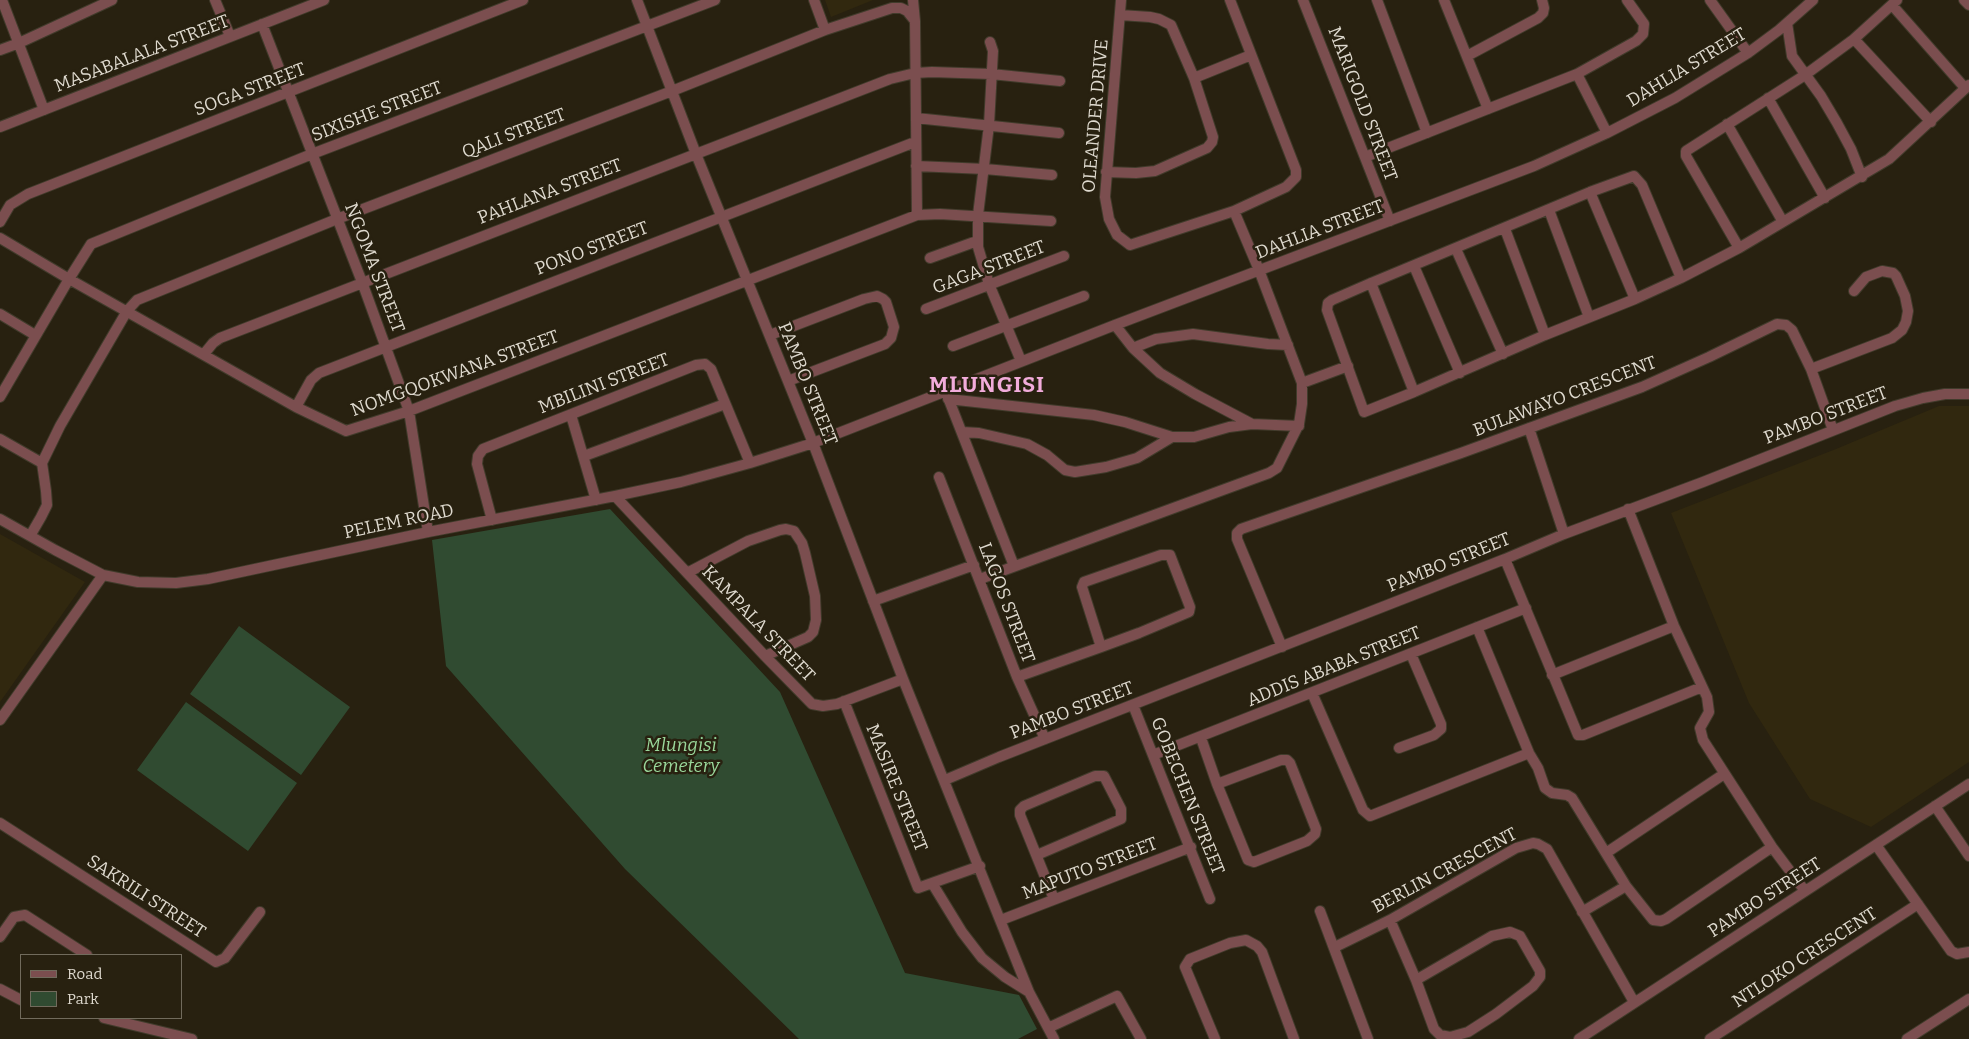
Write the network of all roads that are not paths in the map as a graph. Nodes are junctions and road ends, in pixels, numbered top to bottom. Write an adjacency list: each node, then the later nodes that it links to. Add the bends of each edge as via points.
1 (2, 0): 31 (street)
2 (112, 0): 31 (street)
3 (215, 0): 28 (street)
4 (324, 0): 25 (street, MASABALALA STREET)
5 (523, 0): 44 (street, SOGA STREET)
6 (637, 0): 26 (street, PAMBO STREET)
7 (715, 0): 26 (street, SIXISHE STREET)
8 (814, 0): 27 (street)
9 (913, 0): 23 (street)
10 (1121, 0): 22 (street, OLEANDER DRIVE)
11 (1230, 0): 34 (street, OLEANDER DRIVE)
12 (1303, 0): 59 (street, MARIGOLD STREET)
13 (1377, 0): 54 (street)
14 (1444, 0): 35 (street)
15 (1542, 0): 35 (street, via 1543,13 1538,18)
16 (1627, 0): 38 (street, via 1644,24 1644,34)
17 (1710, 0): 33 (street)
18 (1813, 0): 24 (street, DAHLIA STREET)
19 (1964, 0): 21 (street)
20 (1895, 2): 29 (street); 42 (street)
21 (1969, 5)
22 (1120, 15): 40 (street, via 1150,17 1171,25); 62 (street, OLEANDER DRIVE)
23 (915, 21): 27 (street, QALI STREET, via 907,11 892,8); 36 (street)
24 (1787, 23): 33 (street, DAHLIA STREET); 39 (street, via 1792,56)
25 (262, 24): 28 (street, MASABALALA STREET); 44 (street, NGOMA STREET)
26 (647, 25): 43 (street, PAMBO STREET); 57 (street, SIXISHE STREET)
27 (825, 30): 43 (street, QALI STREET)
28 (230, 36): 47 (street, MASABALALA STREET)
29 (1854, 39): 39 (street); 49 (street)
30 (990, 42): 37 (street, via 993,51)
31 (19, 43): 32 (street); 47 (street)
32 (0, 50)
33 (1748, 53): 55 (street, DAHLIA STREET, via 1675,98)
34 (1251, 56): 40 (street); 67 (street, OLEANDER DRIVE, via 1296,177 1286,187)
35 (1467, 56): 46 (street)
36 (915, 73): 37 (street, PAHLANA STREET); 48 (street); 58 (street, PAHLANA STREET, via 890,79)
37 (991, 74): 41 (street, PAHLANA STREET); 51 (street)
38 (1577, 74): 46 (street); 55 (street)
39 (1805, 75): 45 (street); 64 (street, via 1837,123)
40 (1194, 78): 62 (street, via 1213,137 1207,148 1155,171)
41 (1060, 80)
42 (1967, 87): 49 (street)
43 (672, 91): 58 (street, PAMBO STREET); 72 (street, QALI STREET)
44 (289, 92): 57 (street, NGOMA STREET); 75 (street, SOGA STREET, via 28,194 10,204)
45 (1768, 98): 50 (street); 66 (street)
46 (1488, 109): 54 (street)
47 (44, 110): 52 (street, MASABALALA STREET)
48 (916, 118): 51 (street); 56 (street)
49 (1930, 122): 64 (street, via 1889,160)
50 (1727, 124): 76 (street); 80 (street, via 1686,152)
51 (989, 125): 53 (street); 61 (street)
52 (0, 127)
53 (1060, 133)
54 (1428, 133): 59 (street)
55 (1607, 133): 74 (street, DAHLIA STREET, via 1534,166)
56 (916, 142): 60 (street); 71 (street, PONO STREET)
57 (312, 154): 72 (street, NGOMA STREET); 86 (street, SIXISHE STREET, via 91,244)
58 (696, 154): 71 (street, PAMBO STREET); 89 (street, PAHLANA STREET)
59 (1364, 157): 74 (street, MARIGOLD STREET)
60 (916, 166): 61 (street); 69 (street)
61 (985, 169): 63 (street); 70 (street)
62 (1106, 172): 67 (street, OLEANDER DRIVE, via 1105,197 1109,219 1117,235 1130,245)
63 (1052, 175)
64 (1862, 177): 66 (street)
65 (1590, 192): 68 (street); 87 (street, via 1636,178 1642,185); 94 (street)
66 (1825, 198): 76 (street)
67 (1234, 210): 85 (street)
68 (1550, 210): 77 (street); 98 (street)
69 (917, 216): 70 (street, NOMGQOKWANA STREET); 88 (street, NOMGQOKWANA STREET)
70 (978, 216): 73 (street, NOMGQOKWANA STREET); 79 (street)
71 (722, 217): 88 (street, PAMBO STREET); 105 (street, PONO STREET)
72 (337, 219): 89 (street, NGOMA STREET); 96 (street, QALI STREET, via 146,296 133,303)
73 (1051, 221)
74 (1390, 221): 85 (street, DAHLIA STREET)
75 (0, 222)
76 (1783, 222): 80 (street)
77 (1505, 228): 81 (street); 103 (street)
78 (0, 238): 86 (street, NOMGQOKWANA STREET)
79 (977, 241): 83 (street); 91 (street)
80 (1739, 248): 87 (street)
81 (1456, 249): 84 (street); 109 (street)
82 (1064, 256): 91 (street, GAGA STREET)
83 (930, 258)
84 (1414, 266): 90 (street); 113 (street)
85 (1259, 270): 99 (street, DAHLIA STREET); 104 (street)
86 (69, 278): 96 (street, NOMGQOKWANA STREET); 101 (street, SIXISHE STREET)
87 (1681, 278): 94 (street)
88 (749, 280): 102 (street, PAMBO STREET); 122 (street, NOMGQOKWANA STREET)
89 (362, 282): 105 (street, NGOMA STREET); 108 (street, PAHLANA STREET, via 220,338)
90 (1371, 283): 111 (street, via 1332,300 1326,310); 116 (street)
91 (989, 284): 95 (street, GAGA STREET); 100 (street)
92 (1854, 291): 112 (street, via 1866,277 1886,271 1893,273 1905,296 1908,311 1902,330 1892,338)
93 (1084, 296): 100 (street)
94 (1635, 299): 98 (street)
95 (926, 309)
96 (127, 311): 108 (street, NOMGQOKWANA STREET); 133 (street)
97 (0, 314): 101 (street)
98 (1589, 317): 103 (street)
99 (1115, 325): 107 (street); 110 (street, DAHLIA STREET)
100 (1006, 326): 106 (street); 110 (street)
101 (36, 335): 119 (street, SIXISHE STREET)
102 (770, 335): 114 (street, PAMBO STREET); 114 (street, via 864,299 877,296 886,302 894,327 885,344)
103 (1546, 335): 109 (street)
104 (1288, 344): 107 (street, via 1193,334 1156,339); 115 (street)
105 (386, 346): 121 (street, PONO STREET, via 316,375); 122 (street, NGOMA STREET)
106 (953, 346)
107 (1133, 348): 124 (street, via 1168,378)
108 (204, 354): 121 (street, NOMGQOKWANA STREET)
109 (1503, 354): 113 (street)
110 (1021, 361): 118 (street, DAHLIA STREET)
111 (1348, 366): 115 (street); 116 (street, via 1364,412)
112 (1810, 369): 126 (street, BULAWAYO CRESCENT, via 1792,330 1777,324 1642,387); 127 (street, BULAWAYO CRESCENT)
113 (1460, 373): 116 (street)
114 (788, 381): 131 (street, PAMBO STREET)
115 (1302, 383): 125 (street)
116 (1414, 392)
117 (1969, 394): 127 (street, PAMBO STREET, via 1923,398)
118 (946, 395): 128 (street); 129 (street, via 1094,415); 131 (street, DAHLIA STREET)
119 (0, 397)
120 (725, 404): 123 (street, MBILINI STREET, via 711,369 701,365); 132 (street); 134 (street, MBILINI STREET)
121 (296, 406): 122 (street, NOMGQOKWANA STREET, via 346,431)
122 (409, 411): 141 (street, NGOMA STREET)
123 (571, 415): 132 (street); 140 (street, MBILINI STREET, via 480,452 477,464)
124 (1252, 424): 125 (street); 129 (street, via 1194,438)
125 (1298, 426): 146 (street, via 1274,471)
126 (1529, 428): 142 (street); 155 (street, BULAWAYO CRESCENT, via 1241,528 1237,539)
127 (1833, 430): 138 (street, PAMBO STREET)
128 (962, 432): 129 (street, via 979,432 1027,444 1064,470 1075,472 1137,458); 146 (street)
129 (1172, 437)
130 (0, 439): 133 (street)
131 (813, 442): 134 (street, PELEM ROAD); 150 (street, PAMBO STREET)
132 (584, 456): 137 (street)
133 (42, 463): 143 (street, via 47,505)
134 (750, 463): 136 (street, PELEM ROAD)
135 (939, 477): 145 (street, LAGOS STREET)
136 (615, 496): 137 (street, PELEM ROAD); 147 (street, KAMPALA STREET)
137 (596, 500): 140 (street, PELEM ROAD)
138 (1628, 509): 142 (street, PAMBO STREET); 152 (street)
139 (0, 519): 143 (street, PELEM ROAD)
140 (492, 520): 141 (street, PELEM ROAD)
141 (428, 532): 148 (street, PELEM ROAD, via 189,582 138,582)
142 (1564, 534): 144 (street, PAMBO STREET)
143 (30, 536): 148 (street, PELEM ROAD)
144 (1505, 559): 151 (street); 155 (street, PAMBO STREET)
145 (974, 565): 149 (street, LAGOS STREET); 150 (street)
146 (1014, 566): 149 (street)
147 (687, 573): 157 (street, KAMPALA STREET); 157 (street, via 748,541 786,528 794,531 805,553 817,609 816,620 808,638)
148 (103, 575): 165 (street)
149 (980, 579): 159 (street, LAGOS STREET)
150 (873, 601): 160 (street, PAMBO STREET)
151 (1526, 608): 153 (street, ADDIS ABABA STREET); 158 (street)
152 (1674, 626): 158 (street); 161 (street)
153 (1477, 627): 156 (street, ADDIS ABABA STREET); 169 (street)
154 (1101, 647): 154 (street, via 1189,612 1190,607 1170,555 1161,554 1084,582 1082,587); 159 (street)
155 (1282, 647): 164 (street, PAMBO STREET)
156 (1411, 654): 162 (street, ADDIS ABABA STREET); 168 (street, via 1441,729 1434,735)
157 (765, 656): 163 (street, KAMPALA STREET, via 812,704 823,706)
158 (1552, 675): 161 (street, via 1576,734 1580,736)
159 (1017, 677): 167 (street, LAGOS STREET)
160 (904, 679): 163 (street, KAMPALA STREET); 172 (street, PAMBO STREET)
161 (1702, 687): 171 (street, via 1710,712 1700,732)
162 (1312, 693): 166 (street, ADDIS ABABA STREET); 169 (street, via 1363,810 1370,816)
163 (844, 701): 184 (street, MASIRE STREET, via 918,888)
164 (1133, 705): 167 (street, PAMBO STREET); 170 (street, GOBECHEN STREET)
165 (0, 720)
166 (1201, 738): 170 (street, ADDIS ABABA STREET); 173 (street)
167 (1045, 739): 172 (street, PAMBO STREET)
168 (1399, 748)
169 (1529, 753): 180 (street, via 1547,790 1572,798)
170 (1154, 756): 178 (street, GOBECHEN STREET)
171 (1724, 774): 179 (street); 180 (street)
172 (945, 780): 183 (street, PAMBO STREET)
173 (1217, 784): 173 (street, via 1248,860 1254,862 1307,841 1315,834 1316,829 1287,760)
174 (1969, 784): 175 (street, PAMBO STREET)
175 (1936, 806): 177 (street, PAMBO STREET); 182 (street)
176 (0, 823): 191 (street, SAKRILI STREET, via 216,962 225,958)
177 (1876, 845): 186 (street, PAMBO STREET); 189 (street)
178 (1191, 847): 187 (street, MAPUTO STREET); 188 (street, GOBECHEN STREET)
179 (1772, 847): 185 (street, via 1661,921 1653,920); 186 (street)
180 (1606, 853): 185 (street)
181 (1038, 855): 181 (street, via 1020,815 1022,808 1095,776 1104,776 1121,809 1121,819); 187 (street)
182 (1969, 856)
183 (980, 866): 184 (street); 193 (street, PAMBO STREET)
184 (932, 883): 201 (street, via 982,958)
185 (1626, 886): 192 (street)
186 (1805, 891): 204 (street, PAMBO STREET)
187 (1054, 900): 193 (street, MAPUTO STREET)
188 (1210, 900)
189 (1918, 904): 197 (street, via 1952,952); 214 (street, NTLOKO CRESCENT)
190 (1320, 911): 196 (street)
191 (260, 912)
192 (1582, 912): 194 (street, BERLIN CRESCENT, via 1547,849 1534,843 1516,848); 204 (street, BERLIN CRESCENT)
193 (1001, 920): 201 (street, PAMBO STREET)
194 (1390, 920): 196 (street, BERLIN CRESCENT); 199 (street)
195 (0, 937): 198 (street, via 14,917 25,915)
196 (1335, 947): 212 (street)
197 (1969, 952)
198 (85, 954)
199 (1416, 980): 199 (street, via 1434,1029 1440,1035 1450,1037 1468,1032 1496,1014 1534,986 1540,971 1520,936 1510,932 1492,936)
200 (0, 989): 202 (street)
201 (1029, 992): 206 (street, PAMBO STREET)
202 (20, 999)
203 (1969, 999): 215 (street)
204 (1634, 1002): 213 (street, PAMBO STREET)
205 (124, 1020): 207 (street)
206 (1048, 1028): 208 (street, PAMBO STREET); 209 (street, via 1117,996)
207 (192, 1039)
208 (1054, 1039)
209 (1141, 1039)
210 (1215, 1039): 211 (street, via 1185,967 1190,959 1246,940 1262,952)
211 (1294, 1039)
212 (1368, 1039)
213 (1579, 1039)
214 (1710, 1039)
215 (1906, 1039)

